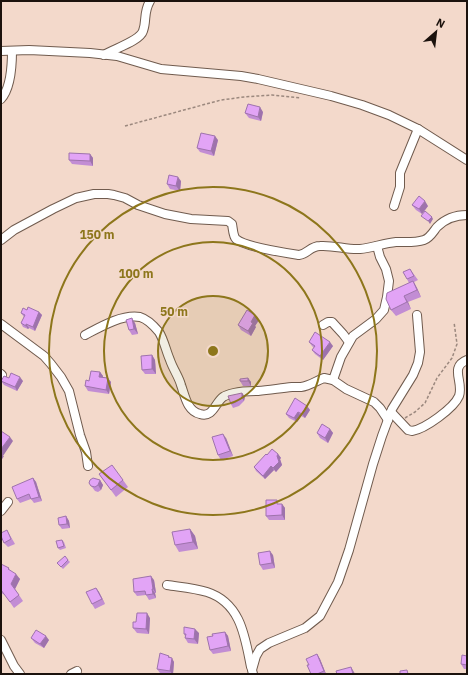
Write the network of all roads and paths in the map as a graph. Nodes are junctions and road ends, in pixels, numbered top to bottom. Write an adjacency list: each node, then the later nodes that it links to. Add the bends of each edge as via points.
1 (150, 1): 4 (street, via 145,13 143,33 131,42)
2 (1, 51): 3 (street)
3 (12, 51): 4 (street); 6 (street, via 8,84)
4 (104, 54): 8 (street, via 160,69 241,76 299,88 362,105)
5 (306, 98): 7 (path, via 272,95 221,100)
6 (1, 99)
7 (125, 126)
8 (418, 129): 9 (street); 10 (street, via 400,173 400,187)
9 (467, 160)
10 (394, 206)
11 (467, 215): 13 (street, via 448,218 424,240)
12 (1, 240): 13 (street, via 53,208 76,198 108,194 165,214 228,221 232,224 236,239 273,250 304,255 319,246 361,249)
13 (377, 246): 19 (street, via 389,281 384,310)
14 (417, 315): 22 (street, via 420,352 418,363)
15 (454, 322): 23 (path, via 457,344 452,358 437,378 425,403)
16 (1, 324): 24 (street, via 44,356 61,377 69,391)
17 (322, 325): 19 (street, via 332,322)
18 (85, 335): 21 (street, via 124,318 141,317 159,333 188,406 201,415 213,410 222,397 234,393 300,387 324,378)
19 (349, 342): 21 (street)
20 (467, 360): 23 (street, via 460,364 457,372 461,389 457,401 452,406 412,432)
21 (333, 380): 22 (street, via 377,404)
22 (389, 416): 23 (street); 29 (street, via 338,582 320,616 305,628 260,649)
23 (400, 421)
24 (88, 466)
25 (8, 502): 26 (street)
26 (1, 511)
27 (167, 585): 29 (street, via 208,592 230,605 238,616 243,631)
28 (1, 640): 30 (street)
29 (252, 672)
30 (20, 674)

